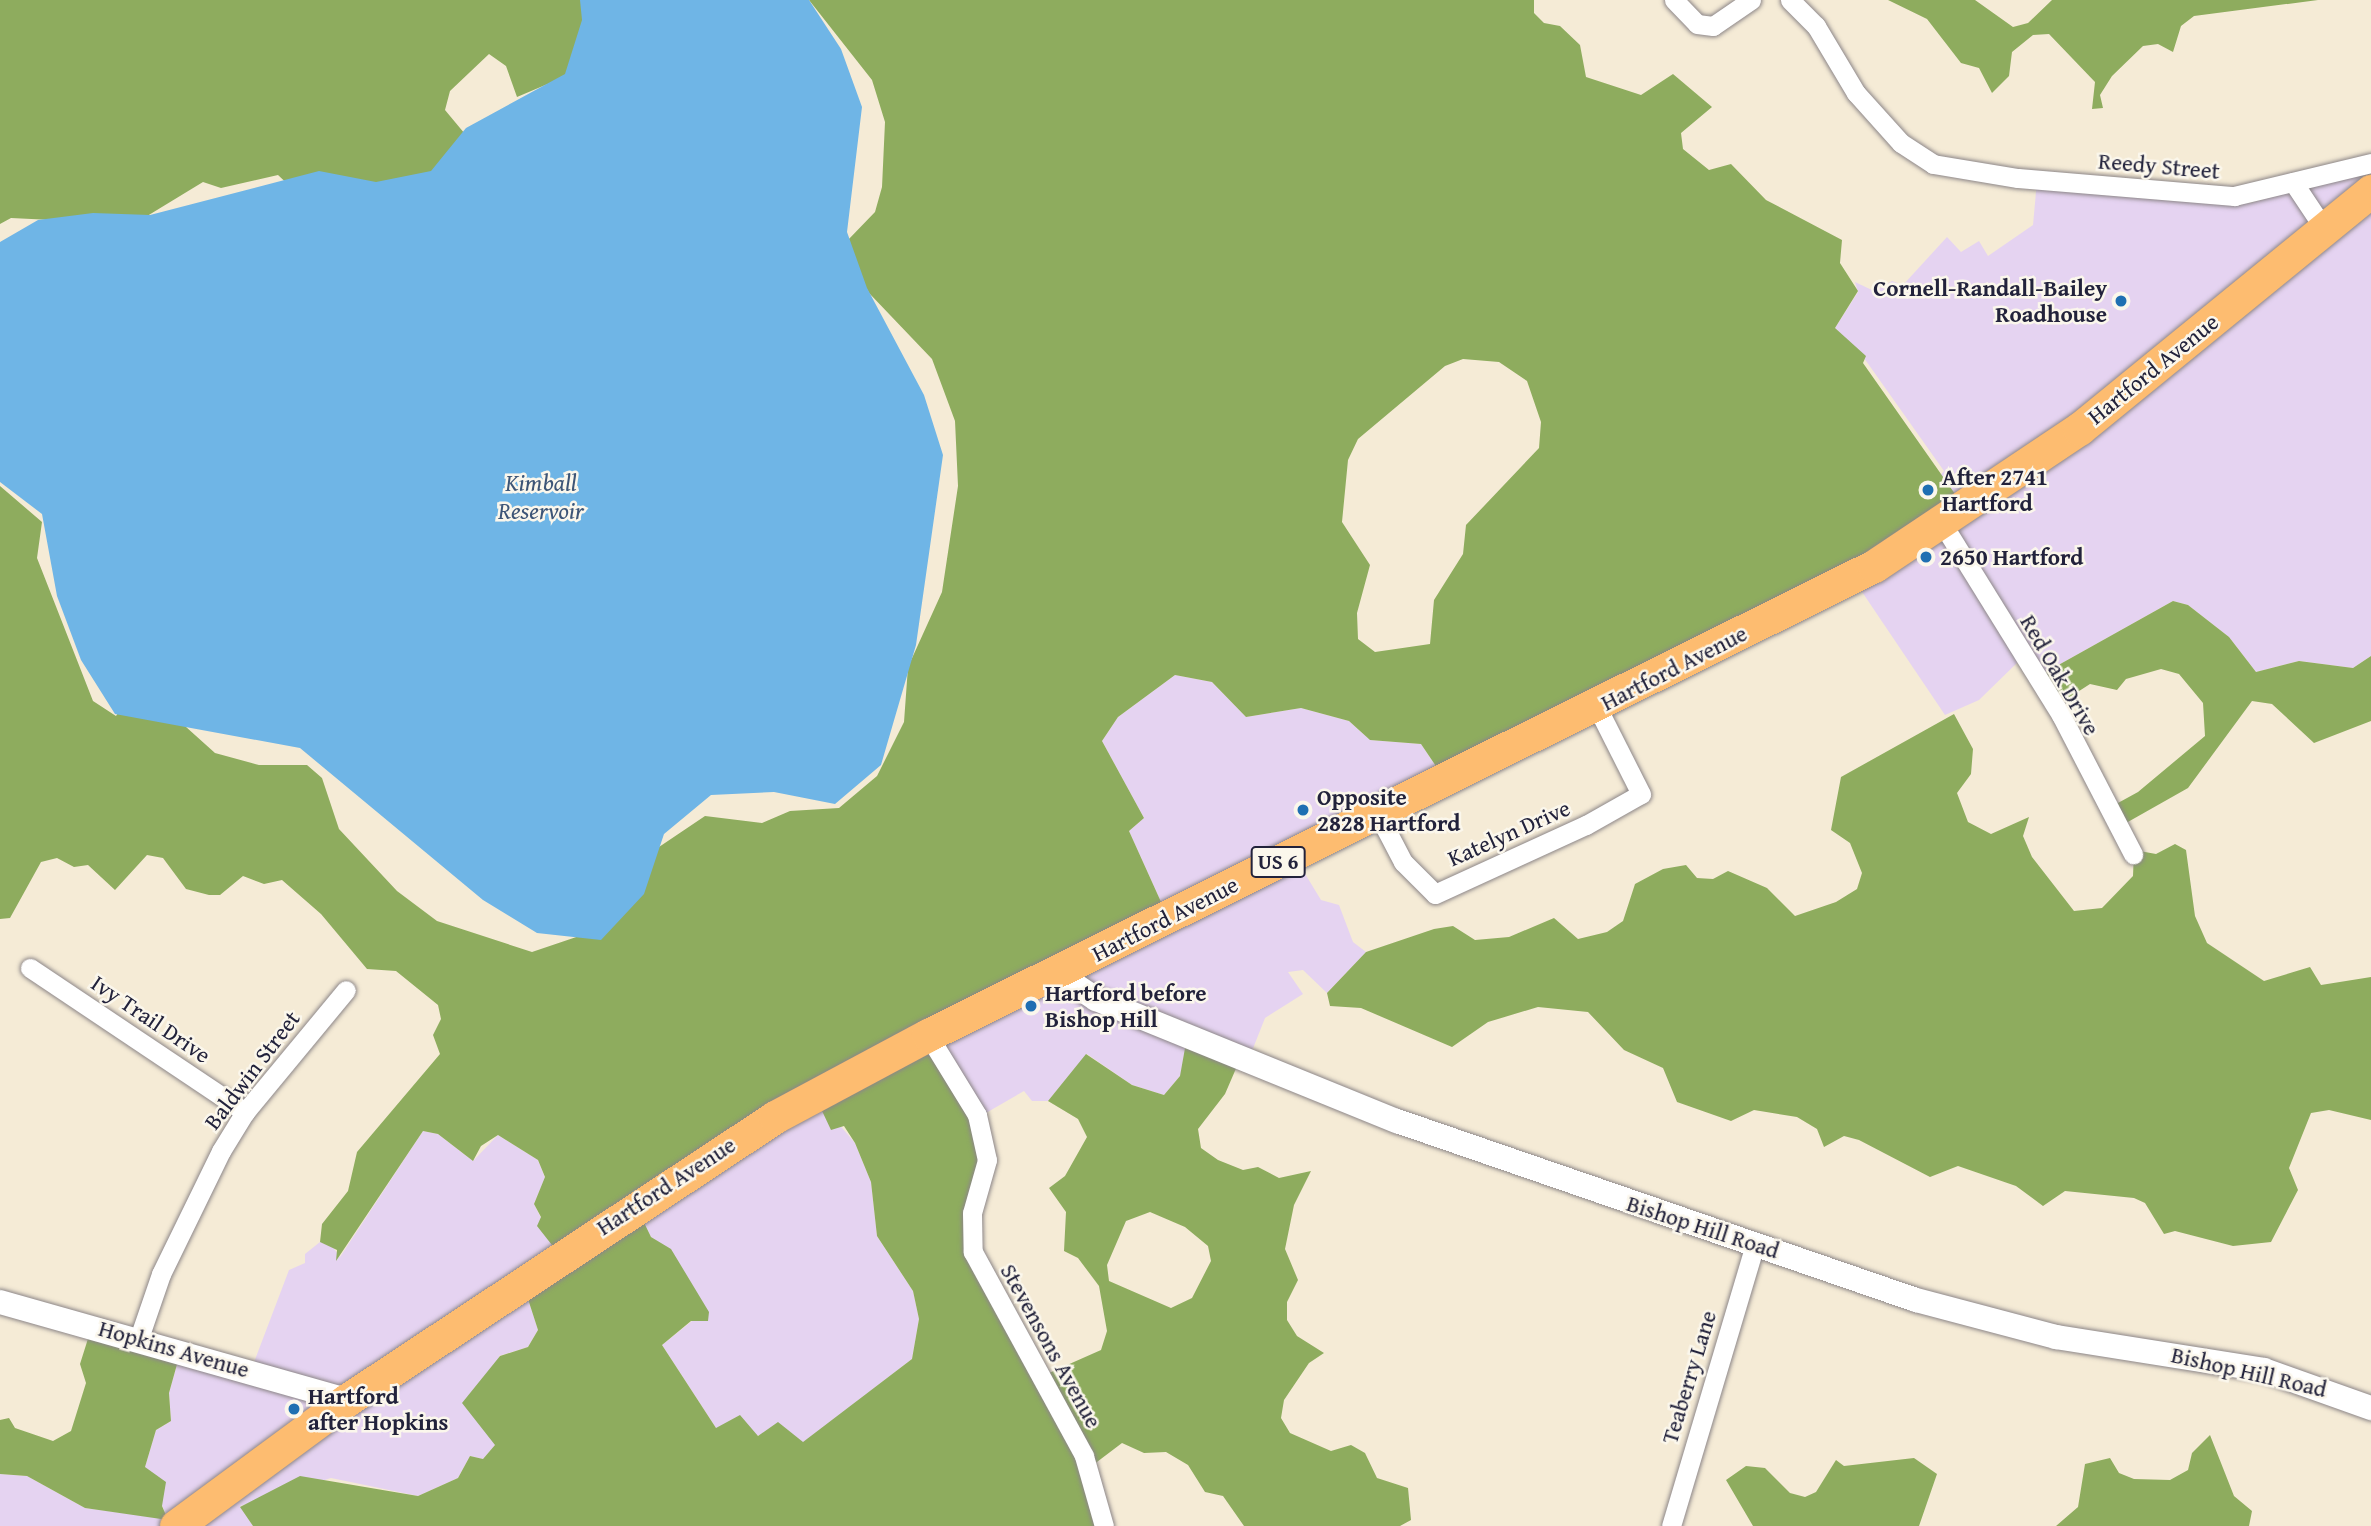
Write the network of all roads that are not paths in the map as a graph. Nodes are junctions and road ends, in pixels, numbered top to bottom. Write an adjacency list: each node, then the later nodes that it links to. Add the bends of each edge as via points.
1 (1674, 0): 2 (street, via 1697,24 1713,26)
2 (1751, 0)
3 (1790, 0): 5 (street, Reedy Street, via 1816,26 1856,93 1919,157 1958,170 2018,178 2234,196)
4 (2371, 163): 5 (street, Reedy Street)
5 (2294, 182): 7 (street)
6 (2371, 191): 7 (highway, Hartford Avenue / US 6)
7 (2325, 230): 8 (highway, Hartford Avenue / US 6, via 2080,429)
8 (1942, 523): 9 (highway, Hartford Avenue / US 6, via 1874,566); 11 (street, Red Oak Drive, via 2061,715)
9 (1597, 707): 10 (highway, Hartford Avenue / US 6); 10 (street, Katelyn Drive, via 1641,793 1586,825 1434,894 1403,862)
10 (1378, 814): 13 (highway, Hartford Avenue / US 6)
11 (2133, 854)
12 (30, 968): 16 (street, Ivy Trail Drive)
13 (1057, 973): 15 (highway, Hartford Avenue / US 6); 17 (street, Bishop Hill Road, via 1096,999 1316,1090)
14 (346, 990): 16 (street, Baldwin Street)
15 (928, 1035): 20 (highway, Hartford Avenue / US 6, via 701,1162); 23 (street, Stevensons Avenue, via 976,1115 987,1160 972,1213 973,1252 1084,1456)
16 (245, 1111): 19 (street, Baldwin Street, via 203,1185)
17 (1755, 1244): 21 (street, Bishop Hill Road, via 1916,1300 2056,1337 2264,1370); 24 (street, Teaberry Lane)
18 (0, 1302): 19 (street, Hopkins Avenue)
19 (139, 1338): 20 (street, Hopkins Avenue)
20 (347, 1400): 22 (highway, Hartford Avenue / US 6)
21 (2371, 1408)
22 (176, 1526)
23 (1104, 1526)
24 (1671, 1526)

